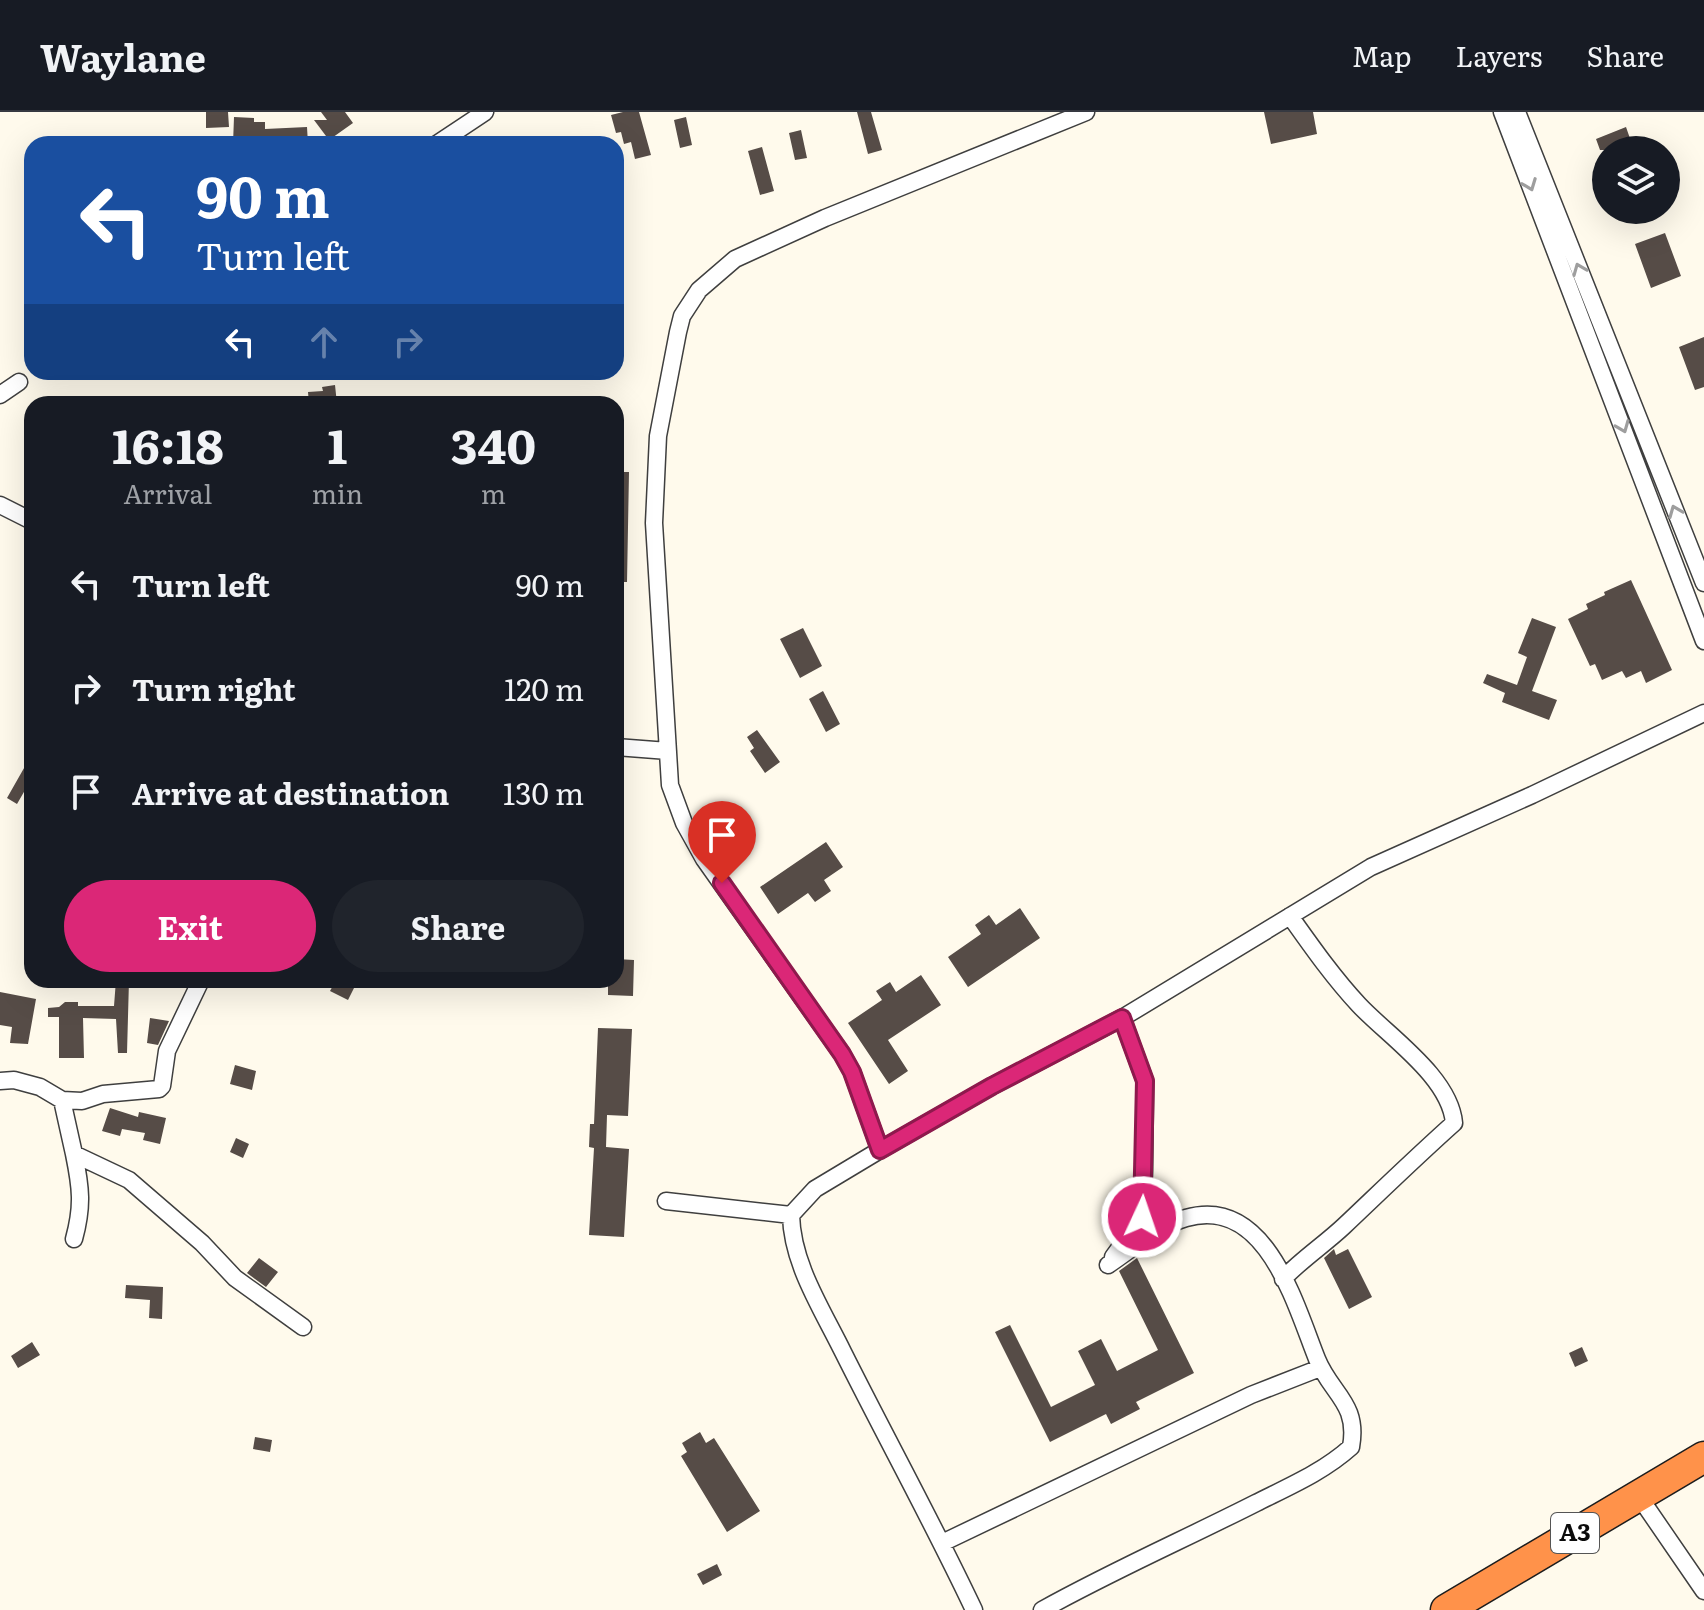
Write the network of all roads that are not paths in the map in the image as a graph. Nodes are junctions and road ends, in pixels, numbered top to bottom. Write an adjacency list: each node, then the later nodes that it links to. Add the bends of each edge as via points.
1 (485, 112): 5 (street)
2 (1086, 112): 14 (street, via 735,259 687,308 658,436 654,523)
3 (1502, 112): 11 (street, one-way to 11)
4 (1521, 113): 10 (street, one-way to 4)
5 (449, 136)
6 (19, 382): 7 (street)
7 (0, 395)
8 (0, 505): 9 (street)
9 (24, 517)
10 (1704, 583)
11 (1704, 641)
12 (1704, 713): 15 (street, via 1371,867)
13 (624, 748): 14 (street)
14 (668, 751): 20 (street, via 670,785 684,823 842,1054)
15 (1290, 916): 17 (street); 25 (street, via 1333,975 1406,1046 1441,1089 1453,1107 1454,1123)
16 (197, 988): 19 (street, via 167,1051 159,1089)
17 (1122, 1018): 20 (street); 25 (street, via 1145,1081 1142,1217 1108,1265 1155,1234 1199,1215 1244,1224)
18 (0, 1081): 19 (street, via 40,1087)
19 (62, 1100): 21 (street)
20 (880, 1150): 23 (street, via 815,1189)
21 (74, 1154): 24 (street, via 81,1213); 26 (street, via 129,1180 235,1278)
22 (666, 1201): 23 (street)
23 (791, 1215): 30 (street, via 809,1285)
24 (74, 1239)
25 (1283, 1279): 27 (street)
26 (303, 1327)
27 (1320, 1368): 30 (street, via 1251,1395); 33 (street, via 1349,1408 1351,1447 1325,1468)
28 (1704, 1457): 29 (highway, A3)
29 (1638, 1495): 31 (street); 34 (highway, A3)
30 (942, 1543): 32 (street)
31 (1704, 1591)
32 (974, 1610)
33 (1042, 1610)
34 (1446, 1610)

